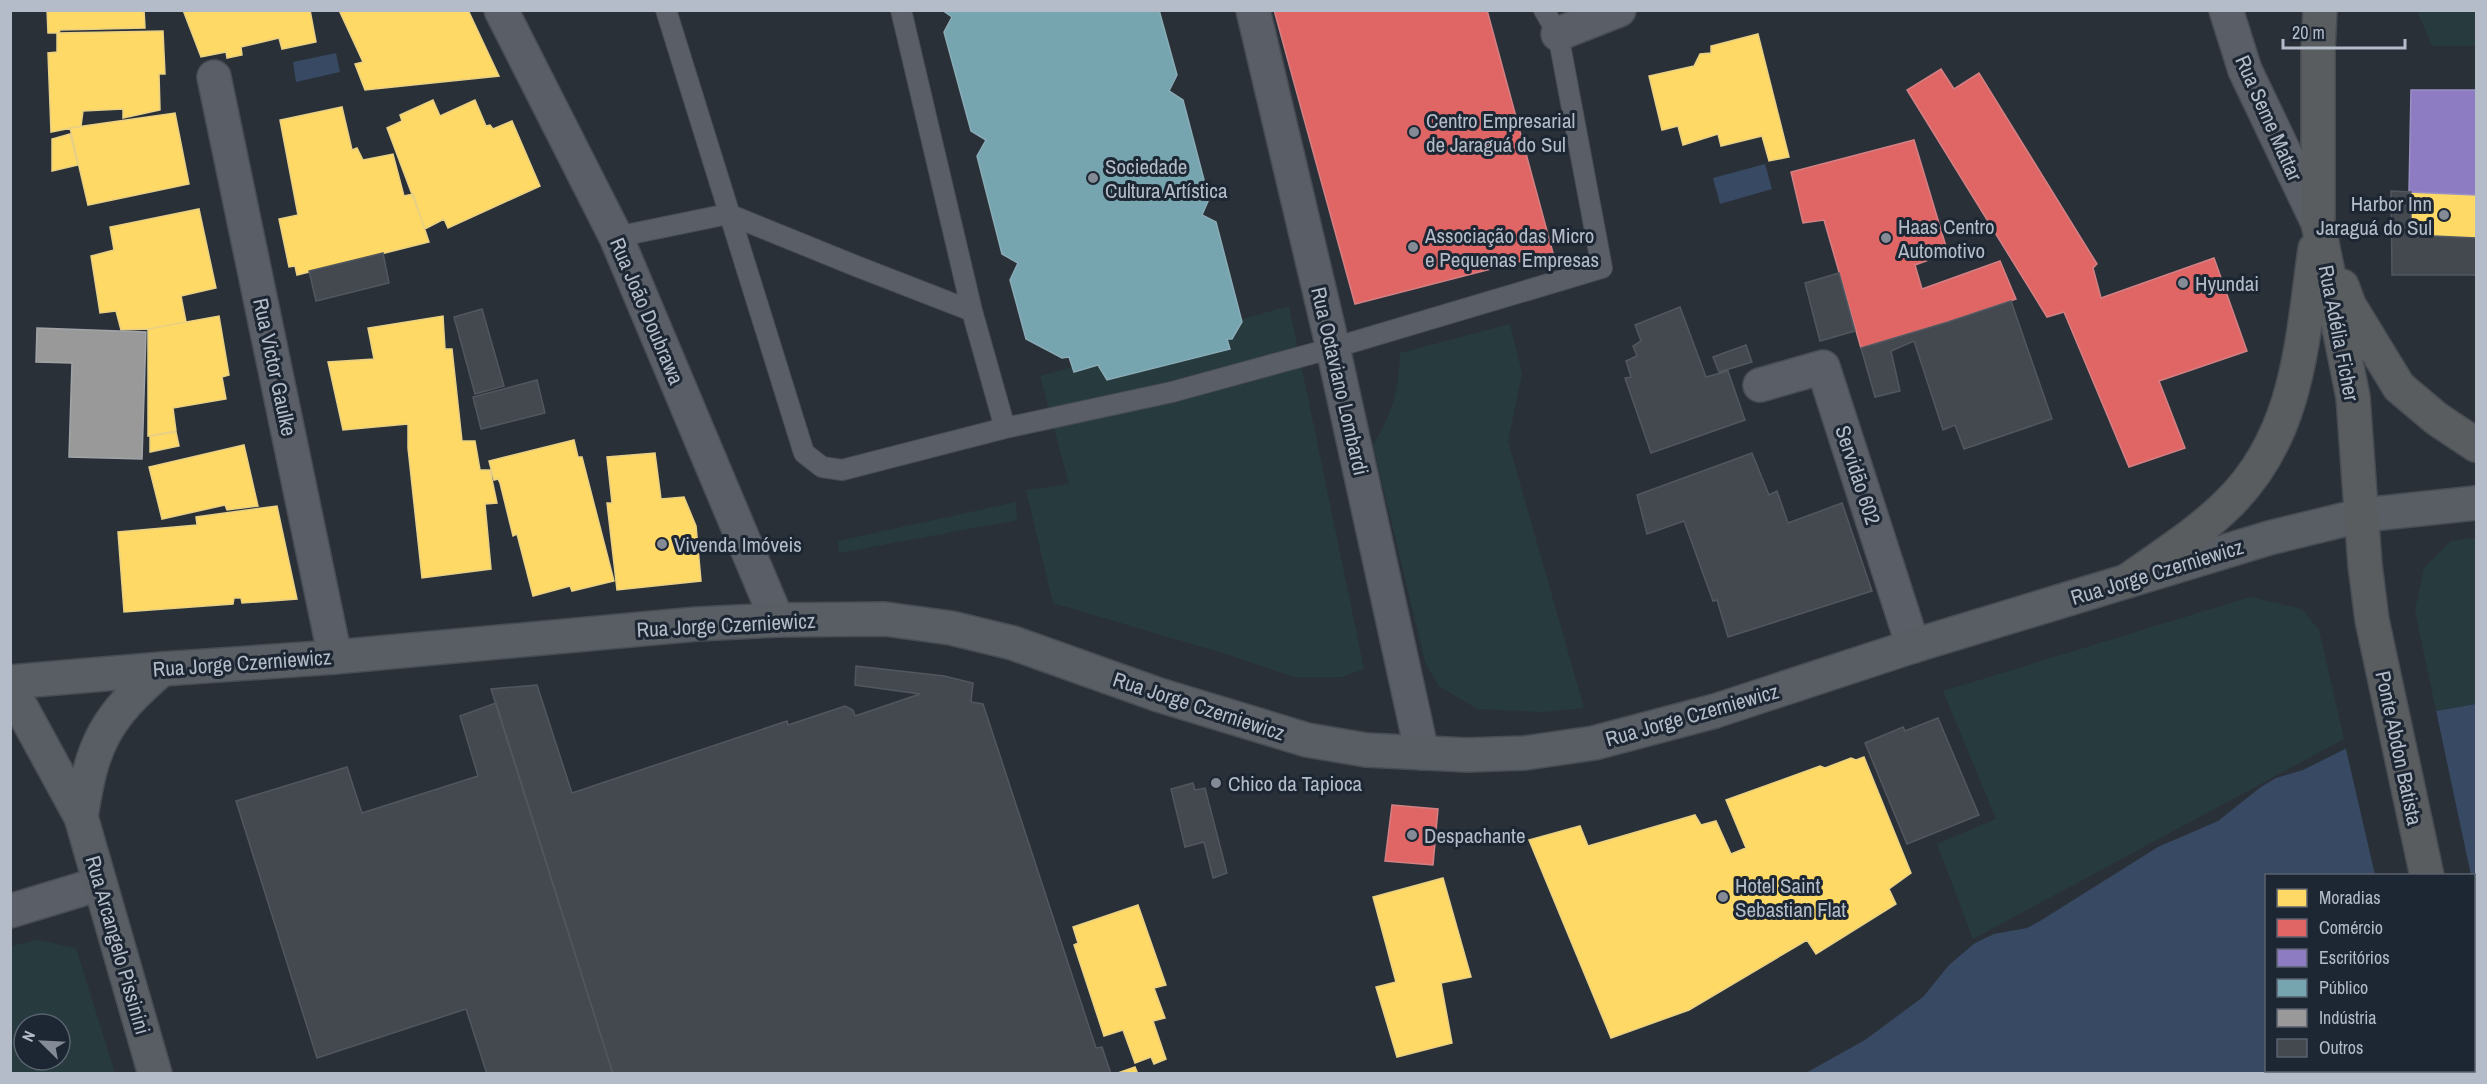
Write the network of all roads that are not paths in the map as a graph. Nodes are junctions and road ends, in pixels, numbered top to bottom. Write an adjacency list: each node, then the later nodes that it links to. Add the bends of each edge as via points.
1 (501, 10): 12 (street, Rua João Doubrawa)
2 (666, 10): 10 (lane)
3 (901, 10): 13 (lane)
4 (1253, 10): 14 (street, Rua Octaviano Lombardi)
5 (1619, 10): 8 (street)
6 (2226, 10): 11 (street, Rua Seme Mattar, via 2245,70)
7 (2320, 10): 11 (highway, Rua Adélia Ficher)
8 (1551, 22): 14 (lane, via 1602,268)
9 (214, 77): 24 (street, Rua Victor Gaulke)
10 (728, 214): 12 (lane); 13 (lane); 16 (lane, via 804,453 822,467 842,470)
11 (2318, 223): 17 (highway, via 2349,305 2399,387); 19 (highway, Rua Adélia Ficher, via 2353,397); 20 (highway, via 2295,387 2280,429 2256,473 2230,503)
12 (616, 237): 21 (street, Rua João Doubrawa)
13 (972, 311): 16 (lane)
14 (1333, 348): 16 (lane, via 1172,392); 28 (street, Rua Octaviano Lombardi)
15 (1761, 385): 23 (street, Servidão 602, via 1823,367)
16 (1005, 428)
17 (2476, 445)
18 (2476, 503): 19 (main road, Rua Jorge Czerniewicz)
19 (2363, 515): 20 (main road, Rua Jorge Czerniewicz, via 2269,538); 22 (highway, Rua Adélia Ficher)
20 (2127, 581): 23 (main road, Rua Jorge Czerniewicz)
21 (777, 620): 24 (main road, Rua Jorge Czerniewicz); 28 (main road, Rua Jorge Czerniewicz, via 885,619 951,628 1014,643 1307,740 1366,750)
22 (2372, 620): 30 (highway, Ponte Abdon Batista)
23 (1913, 646): 28 (main road, Rua Jorge Czerniewicz, via 1715,711 1594,743 1525,753)
24 (335, 657): 25 (main road, Rua Jorge Czerniewicz)
25 (162, 669): 26 (main road, Rua Jorge Czerniewicz); 29 (main road, Rua Arcangelo Pissinini, via 115,714 88,774)
26 (10, 682)
27 (10, 687): 29 (main road, Rua Arcangelo Pissinini)
28 (1422, 753)
29 (81, 817): 31 (main road, Rua Arcangelo Pissinini)
30 (2427, 874)
31 (99, 884): 32 (street); 33 (main road, Rua Arcangelo Pissinini)
32 (10, 911)
33 (155, 1074)

